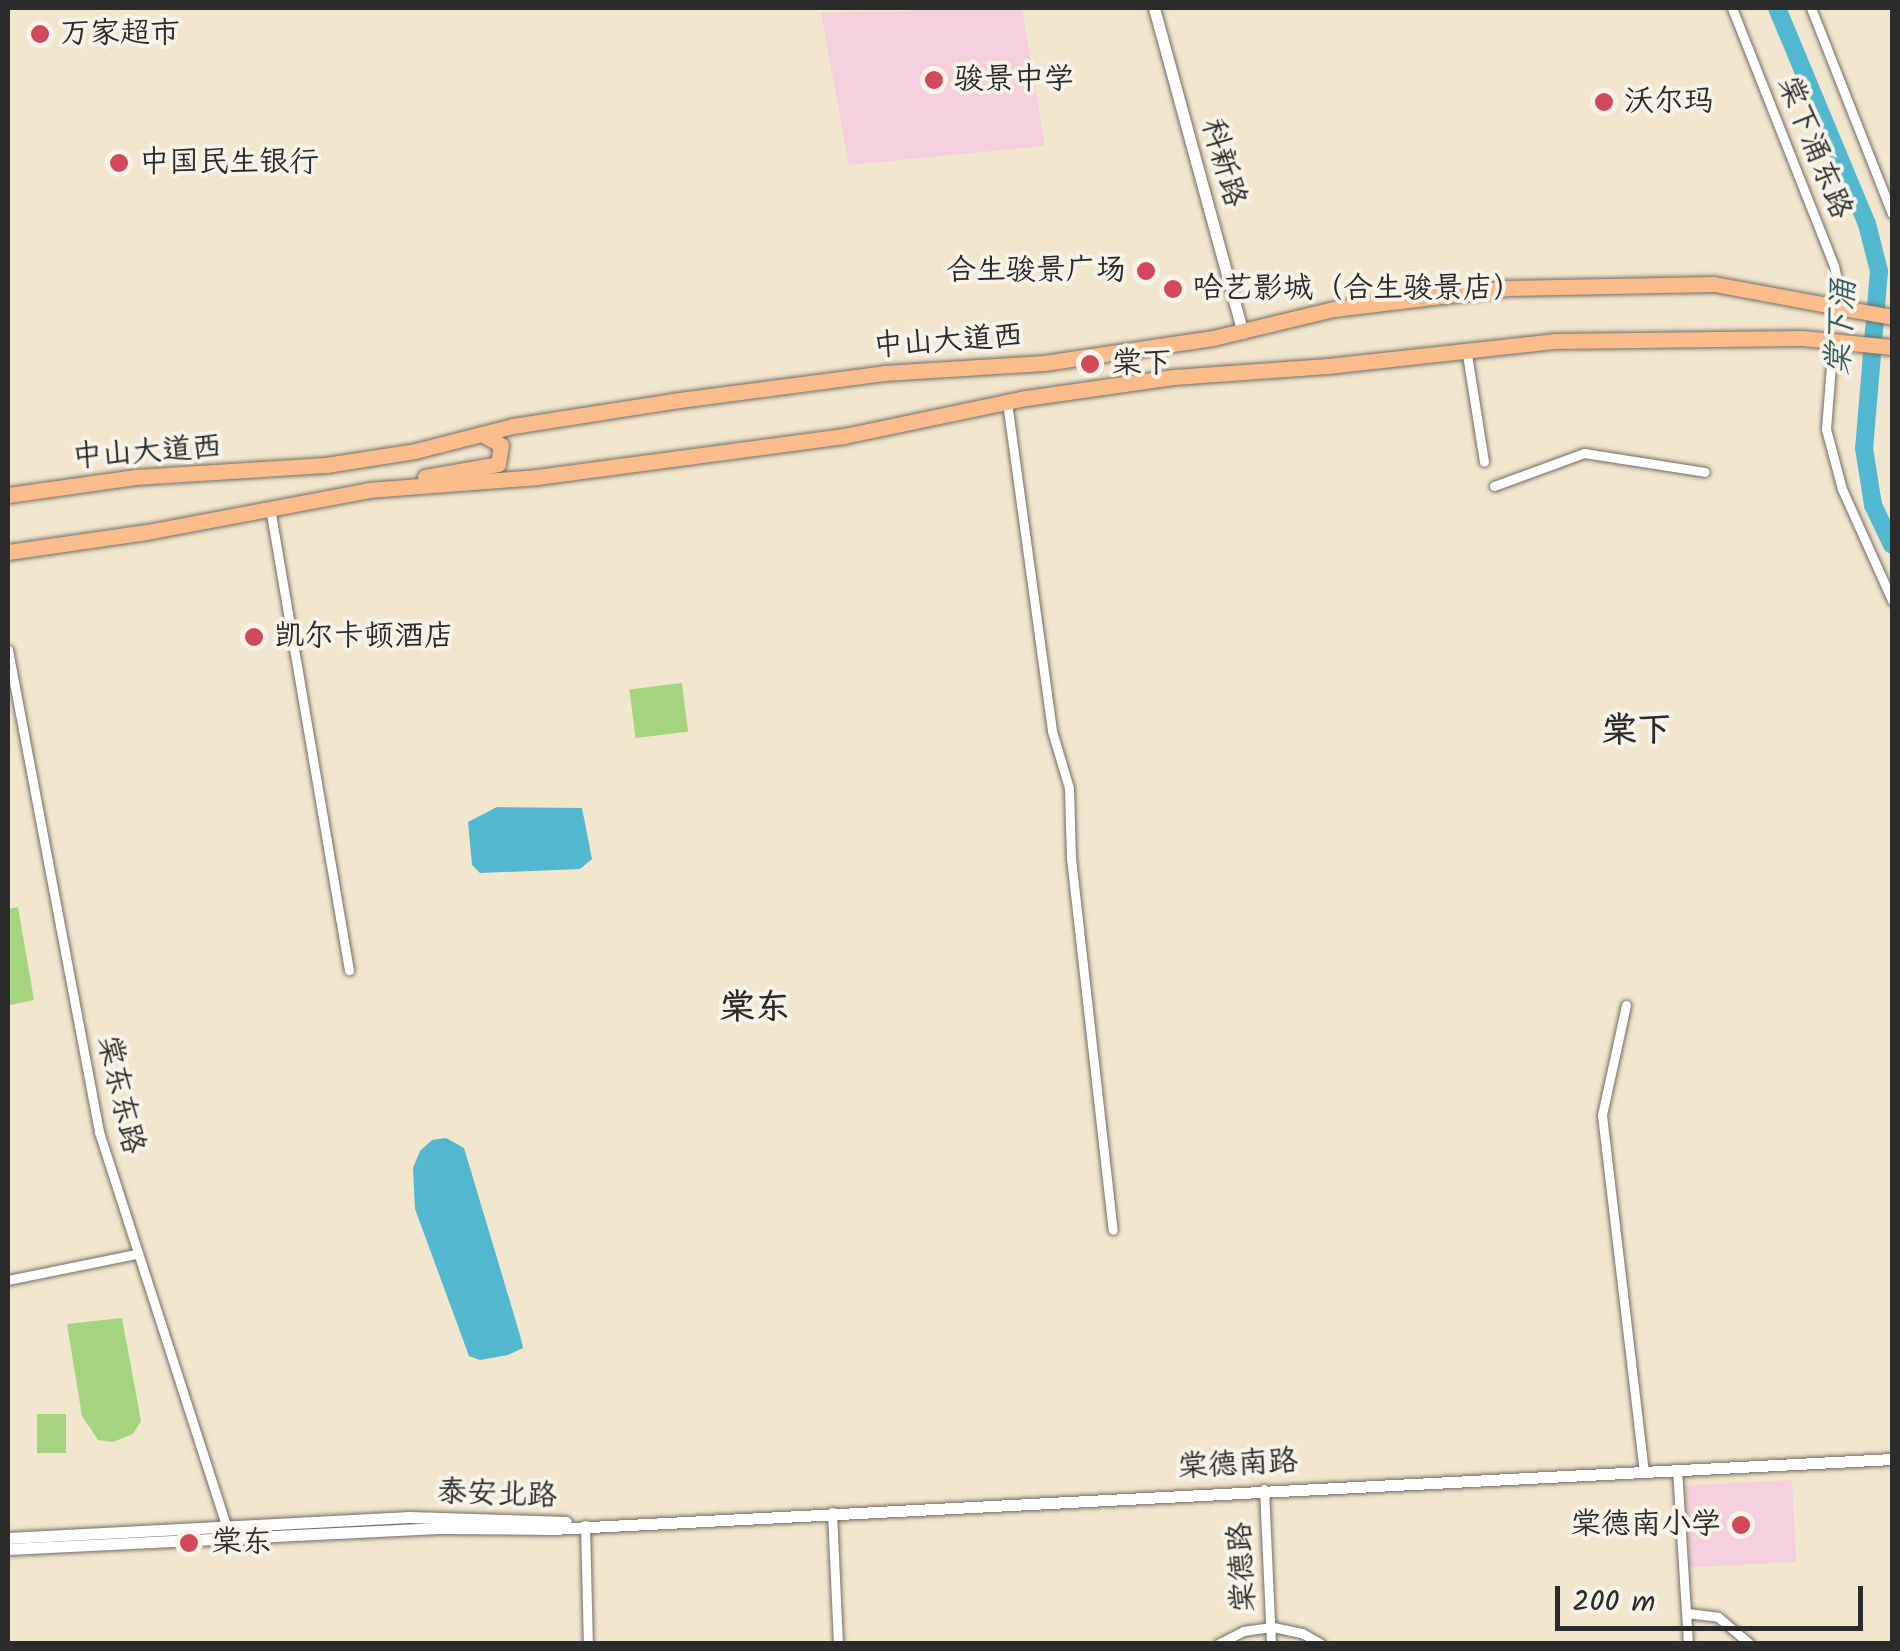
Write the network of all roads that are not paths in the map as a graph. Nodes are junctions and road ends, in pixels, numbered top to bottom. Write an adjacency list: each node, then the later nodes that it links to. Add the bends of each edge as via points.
1 (1154, 8): 7 (street, 科新路)
2 (1732, 8): 5 (street, 棠下涌东路)
3 (1811, 8): 4 (street)
4 (1892, 214)
5 (1848, 310): 6 (highway, 中山大道西); 7 (highway, 中山大道西, via 1714,284 1564,284 1334,309)
6 (1892, 316)
7 (1243, 333): 12 (highway, 中山大道西, via 1044,363 884,373)
8 (1841, 340): 9 (highway, 中山大道西); 10 (highway, 中山大道西, via 1604,339); 20 (street, via 1826,429 1842,489)
9 (1892, 347)
10 (1466, 348): 11 (highway, 中山大道西, via 1174,377); 13 (street)
11 (1007, 402): 15 (highway, 中山大道西, via 898,427 719,454 537,477); 24 (street, via 1052,731 1068,788)
12 (482, 434): 15 (highway, via 501,445 498,464); 17 (highway, 中山大道西, via 326,465 136,477)
13 (1484, 462)
14 (1705, 472): 16 (street, via 1584,453)
15 (402, 485): 18 (highway, 中山大道西)
16 (1494, 486)
17 (8, 495)
18 (270, 505): 19 (highway, 中山大道西); 22 (street)
19 (8, 552)
20 (1892, 600)
21 (8, 650): 25 (street, 棠东东路, via 100,1132)
22 (349, 970)
23 (1626, 1004): 29 (street, via 1602,1115)
24 (1113, 1230)
25 (136, 1254): 26 (street); 33 (street, 棠东东路)
26 (8, 1280)
27 (1892, 1459): 28 (street, 棠德南路)
28 (1677, 1470): 29 (street, 棠德南路); 36 (street)
29 (1644, 1471): 30 (street, 棠德南路)
30 (1264, 1489): 31 (street, 棠德南路); 37 (street, 棠德路)
31 (832, 1512): 32 (street, 棠德南路); 39 (street)
32 (585, 1525): 33 (street, 泰安北路, via 444,1516); 38 (street)
33 (228, 1533): 34 (street, 泰安北路); 35 (street, 泰安北路)
34 (8, 1538)
35 (8, 1549)
36 (1686, 1614): 43 (street); 44 (street, via 1718,1617)
37 (1270, 1627): 40 (street); 41 (street, 棠德路); 42 (street)
38 (588, 1644)
39 (838, 1644)
40 (1218, 1644)
41 (1271, 1644)
42 (1320, 1644)
43 (1688, 1644)
44 (1750, 1644)

